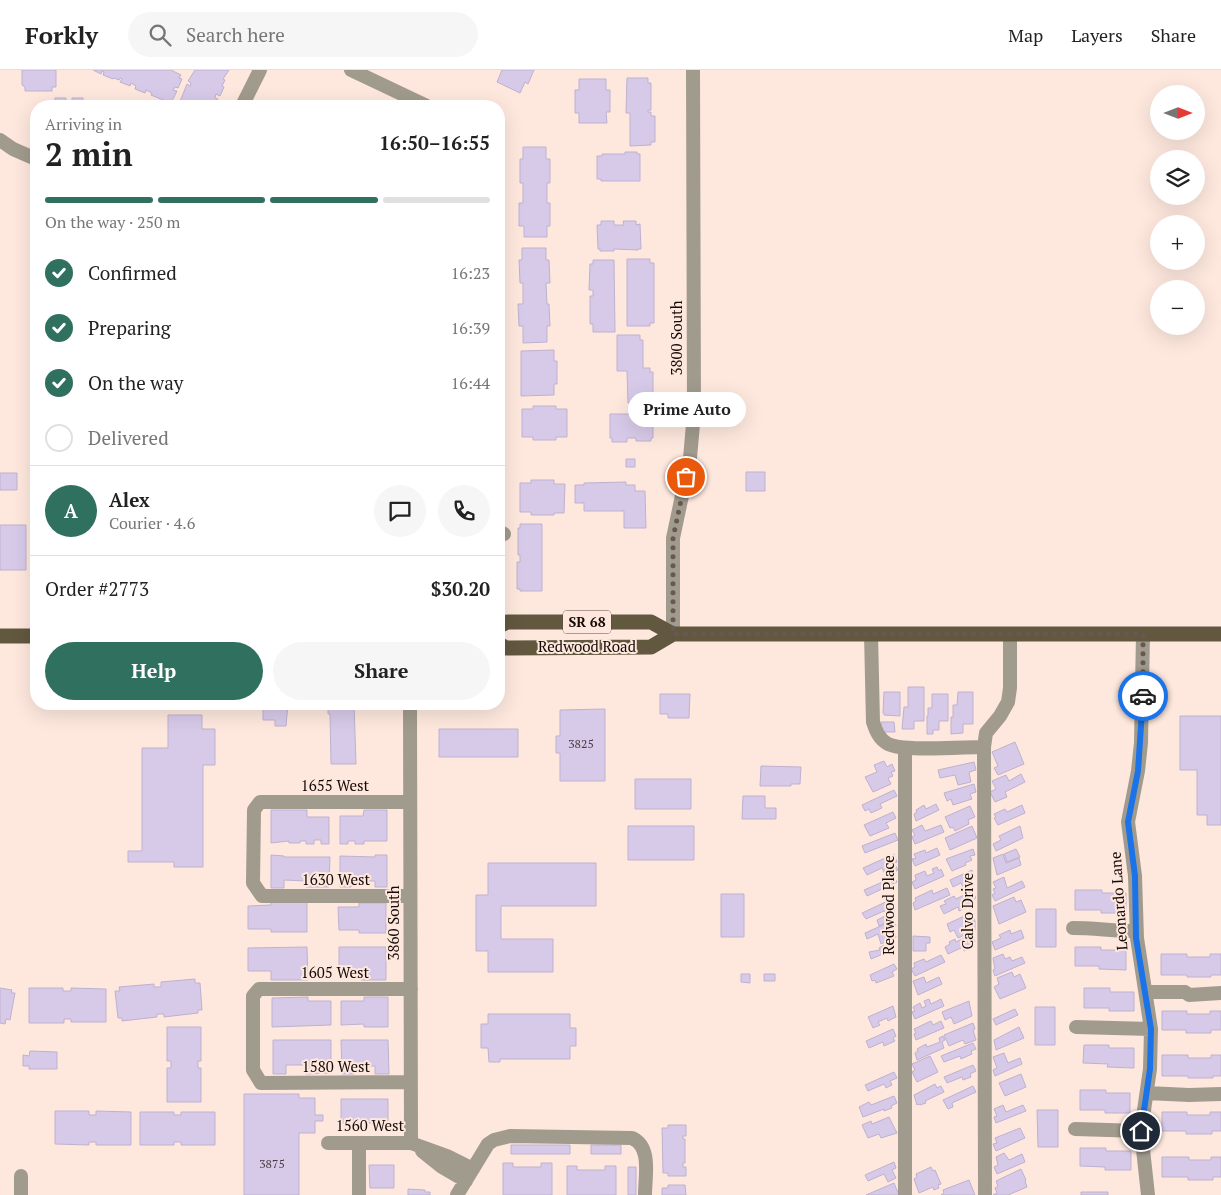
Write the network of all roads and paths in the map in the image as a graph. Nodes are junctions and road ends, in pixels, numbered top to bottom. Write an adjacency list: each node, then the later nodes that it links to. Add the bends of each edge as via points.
1 (260, 70): 4 (street)
2 (350, 70): 5 (street)
3 (692, 70): 9 (street, 3800 South, via 694,413 690,458 673,538)
4 (245, 100)
5 (415, 100)
6 (0, 140): 7 (street)
7 (30, 156)
8 (505, 623): 9 (main road, Redwood Road / SR 68, via 651,622)
9 (673, 634): 10 (main road, Redwood Road / SR 68); 16 (main road, Redwood Road / SR 68, via 651,647)
10 (871, 634): 11 (main road, Redwood Road / SR 68); 19 (street, via 872,707 876,730 888,744)
11 (1010, 634): 12 (main road, Redwood Road / SR 68); 18 (street, Calvo Drive, via 1008,702 986,733)
12 (1143, 634): 13 (main road, Redwood Road / SR 68); 24 (street, Leonardo Lane, via 1141,743 1128,822 1135,876)
13 (1221, 634)
14 (0, 636): 15 (main road)
15 (30, 636)
16 (505, 647)
17 (410, 710): 20 (street, 3860 South)
18 (984, 747): 19 (street); 46 (street, Calvo Drive)
19 (905, 748): 45 (street, Redwood Place)
20 (410, 802): 21 (street, 1655 West, via 260,802 254,810 254,883); 22 (street, 3860 South)
21 (262, 896): 22 (street, 1630 West)
22 (410, 896): 25 (street, 3860 South)
23 (1073, 928): 24 (street)
24 (1136, 931): 26 (street, Leonardo Lane)
25 (411, 989): 30 (street, 3860 South); 31 (street, 1605 West, via 259,989 253,996 253,1070)
26 (1146, 992): 27 (street); 29 (street, Leonardo Lane)
27 (1221, 993)
28 (1076, 1026): 29 (street)
29 (1151, 1029): 32 (street, Leonardo Lane)
30 (412, 1082): 31 (street, 1580 West); 38 (street, 3860 South)
31 (261, 1083)
32 (1147, 1092): 33 (street); 35 (street, Leonardo Lane)
33 (1221, 1094)
34 (1075, 1129): 35 (street)
35 (1141, 1131): 47 (street, Leonardo Lane)
36 (328, 1143): 37 (street, 1560 West)
37 (359, 1143): 38 (street, 1560 West); 42 (street)
38 (412, 1143): 39 (street, via 442,1167)
39 (469, 1175): 43 (street); 44 (street, via 488,1144 501,1137 627,1137 637,1140 644,1149)
40 (21, 1176): 41 (street)
41 (21, 1195)
42 (359, 1195)
43 (457, 1195)
44 (645, 1195)
45 (905, 1195)
46 (984, 1195)
47 (1148, 1195)

